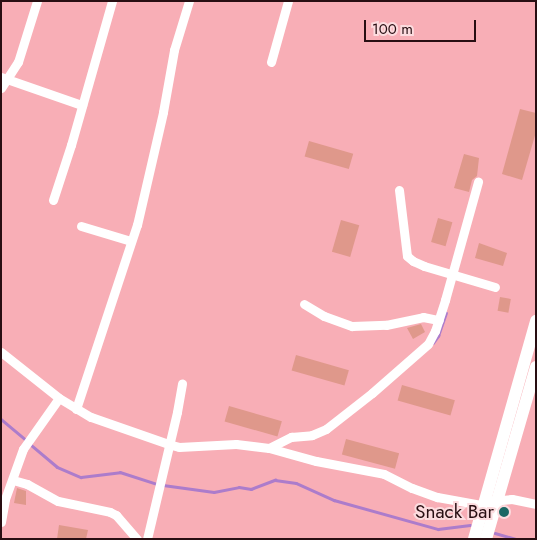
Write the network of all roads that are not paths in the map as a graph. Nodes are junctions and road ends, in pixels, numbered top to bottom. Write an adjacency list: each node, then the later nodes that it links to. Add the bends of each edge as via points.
1 (37, 1): 6 (street, via 18,62)
2 (112, 1): 8 (street)
3 (189, 1): 13 (street, via 174,50 147,184)
4 (288, 1): 5 (street)
5 (271, 62)
6 (5, 78): 7 (street); 8 (street)
7 (1, 88)
8 (82, 105): 11 (street)
9 (478, 182): 14 (street)
10 (399, 190): 14 (street, via 407,256 412,261)
11 (52, 200)
12 (82, 226): 13 (street)
13 (131, 241): 23 (street)
14 (452, 274): 15 (street); 17 (street)
15 (495, 287)
16 (304, 304): 17 (street, via 324,316 352,326 386,325 423,317)
17 (439, 320): 25 (street, via 428,344 326,429 312,435 291,437)
18 (536, 321): 29 (main road)
19 (1, 352): 22 (street)
20 (536, 367): 27 (main road)
21 (182, 382): 24 (street)
22 (59, 398): 23 (street); 26 (street, via 23,449)
23 (76, 409): 24 (street, via 124,430)
24 (168, 444): 25 (street, via 179,447 236,444); 32 (street)
25 (269, 448): 29 (street, via 384,474 437,497)
26 (13, 480): 30 (street); 31 (street, via 72,506 110,512)
27 (496, 500): 28 (street); 29 (street); 34 (main road)
28 (536, 504)
29 (482, 505): 33 (main road)
30 (1, 522)
31 (137, 539)
32 (147, 539)
33 (474, 539)
34 (486, 539)

